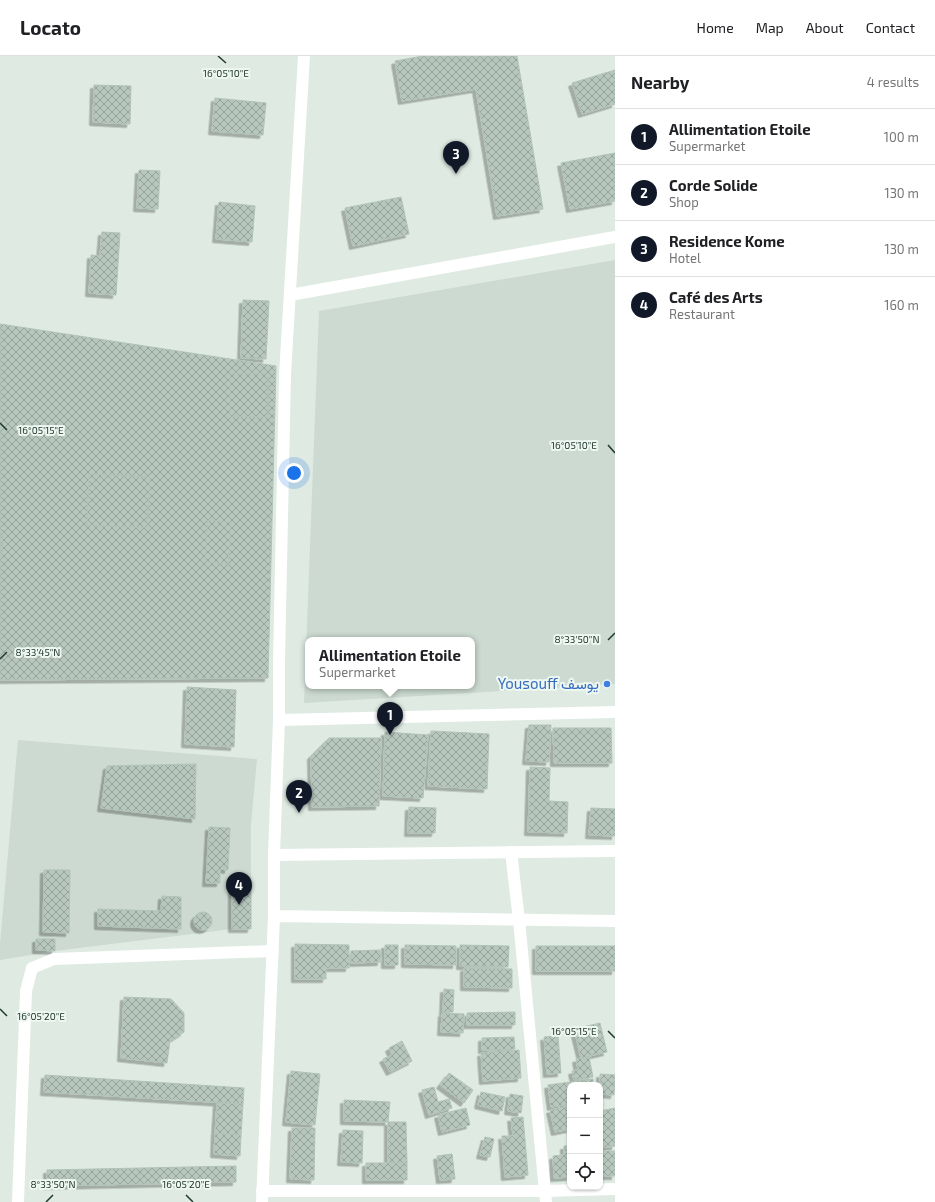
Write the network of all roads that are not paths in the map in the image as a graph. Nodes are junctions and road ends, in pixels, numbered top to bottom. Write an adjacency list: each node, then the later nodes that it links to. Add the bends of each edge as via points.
1 (304, 56): 3 (street)
2 (615, 237): 3 (street)
3 (290, 295): 5 (street, via 285,375)
4 (615, 712): 5 (street)
5 (279, 720): 8 (street)
6 (615, 851): 7 (street)
7 (511, 852): 8 (street); 10 (street)
8 (274, 855): 9 (street)
9 (274, 916): 10 (street); 12 (street)
10 (519, 920): 11 (street); 15 (street)
11 (615, 921)
12 (273, 951): 14 (street); 16 (street, via 54,959 32,968 26,991)
13 (615, 1189): 15 (street)
14 (262, 1196): 15 (street)
15 (546, 1196)
16 (18, 1202)

